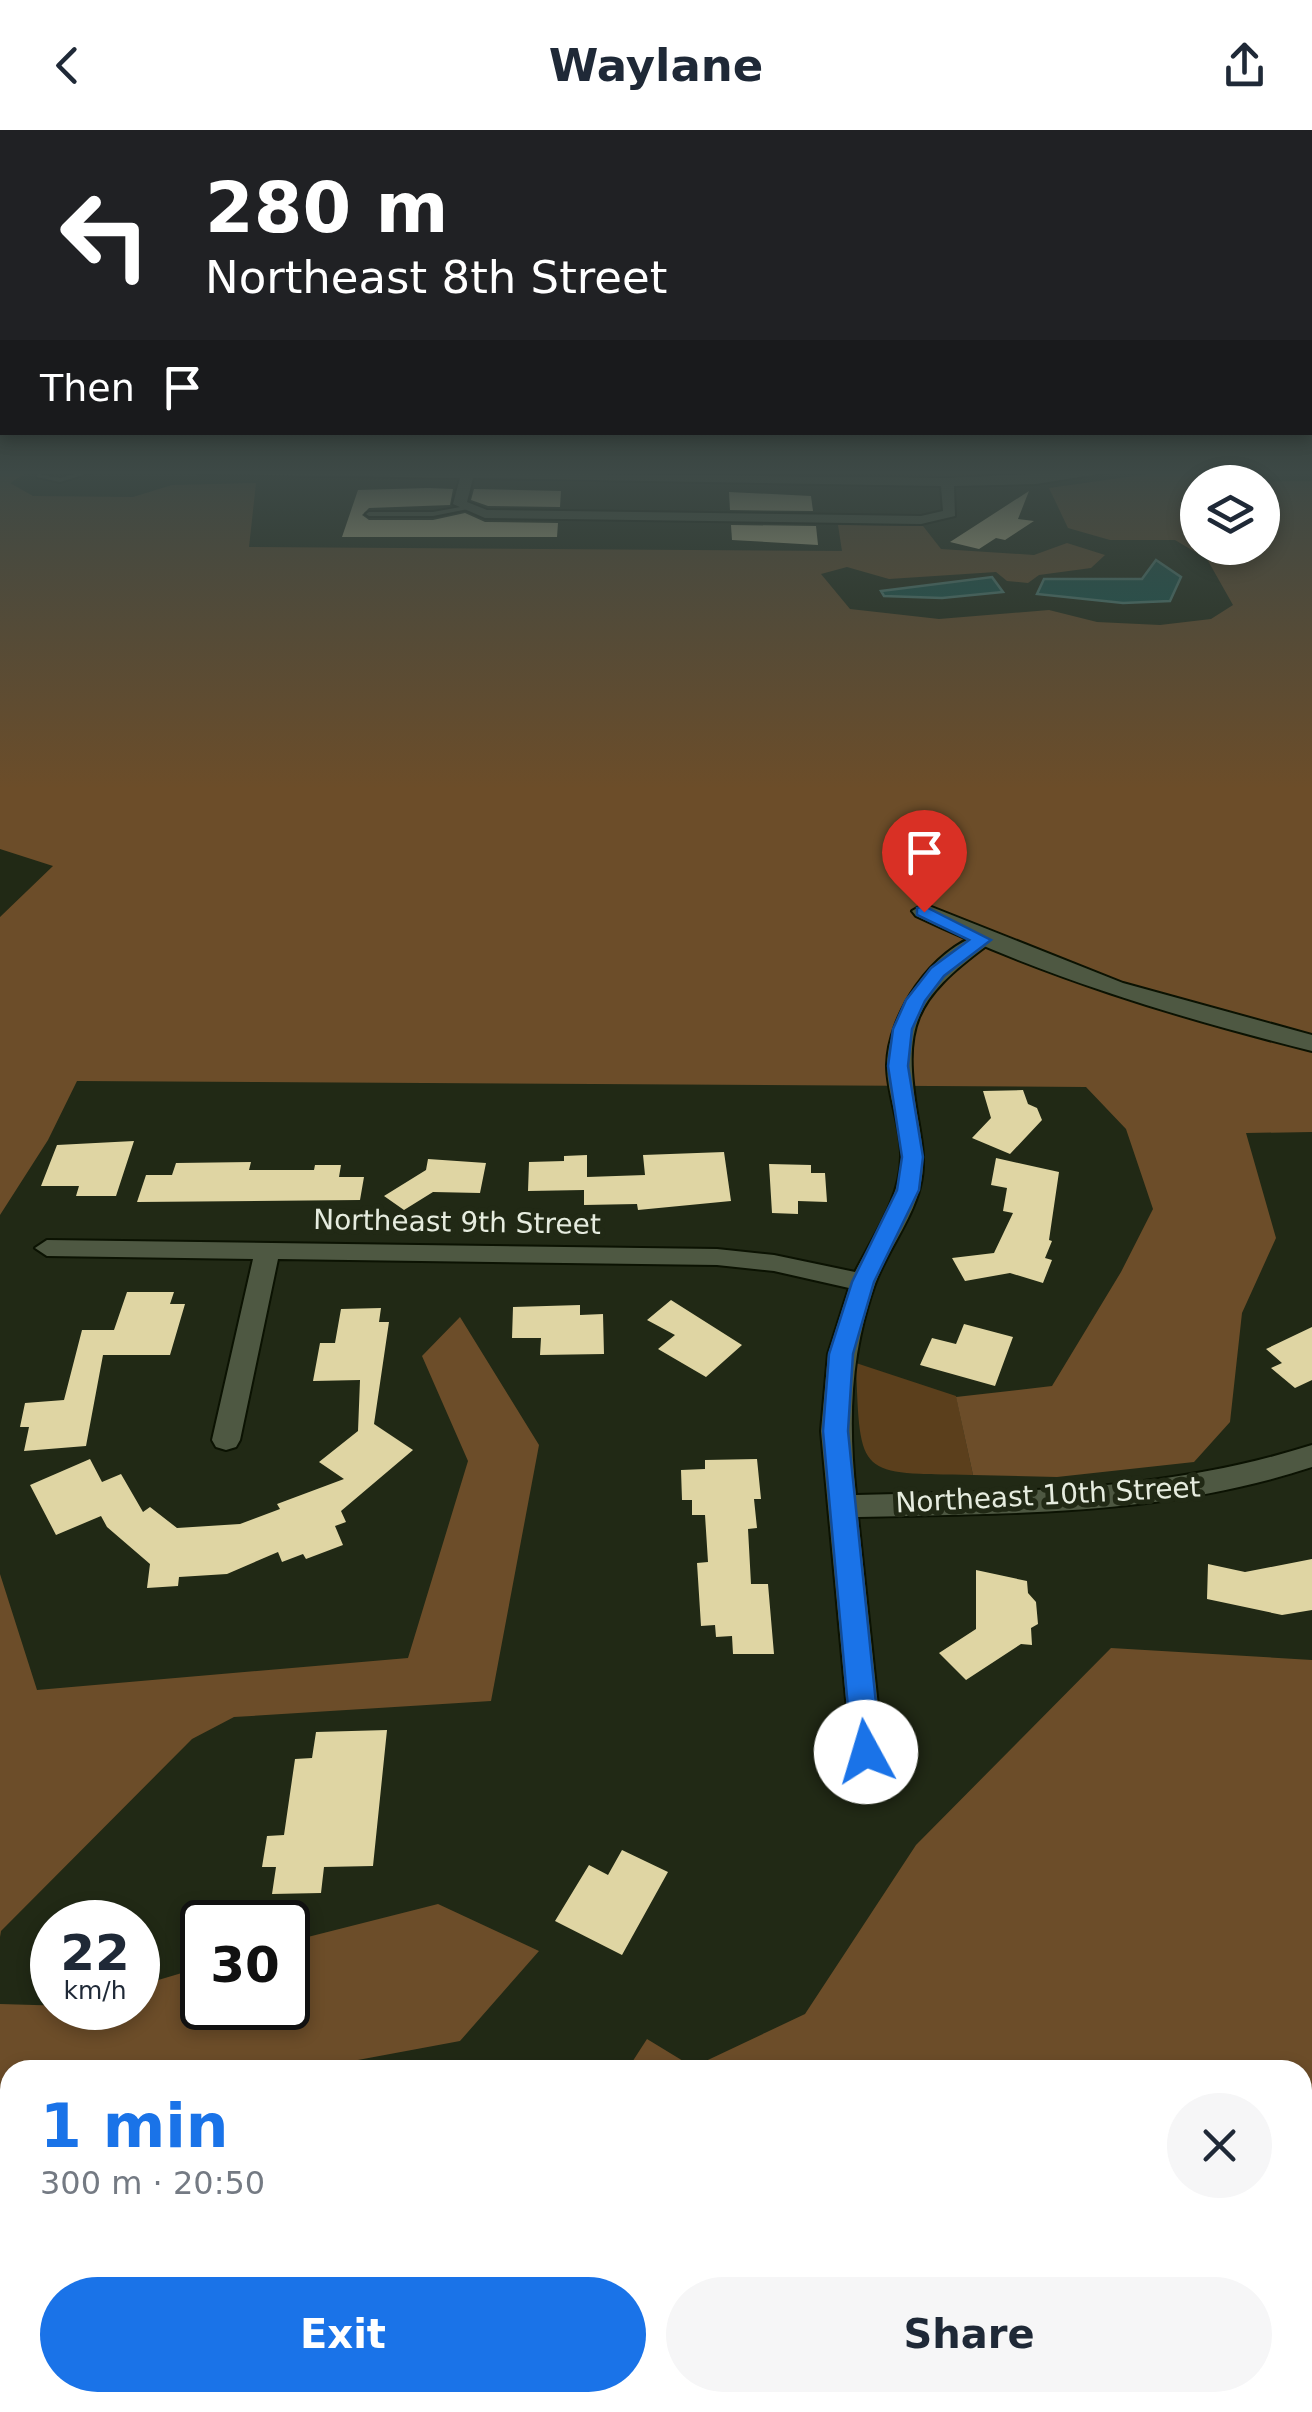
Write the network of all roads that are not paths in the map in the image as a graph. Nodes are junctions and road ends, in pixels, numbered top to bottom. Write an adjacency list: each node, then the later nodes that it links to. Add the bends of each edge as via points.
1 (924, 912): 2 (street)
2 (982, 940): 3 (street, via 1101,984); 6 (street, via 938,972 903,1029 898,1066 913,1157 908,1190)
3 (1312, 1044)
4 (47, 1248): 5 (street, Northeast 9th Street)
5 (268, 1249): 6 (street, Northeast 9th Street, via 717,1257); 7 (street)
6 (863, 1282): 9 (street, via 841,1354)
7 (226, 1440)
8 (1312, 1456): 9 (street, Northeast 10th Street, via 1190,1490)
9 (840, 1506): 10 (street)
10 (866, 1752)

